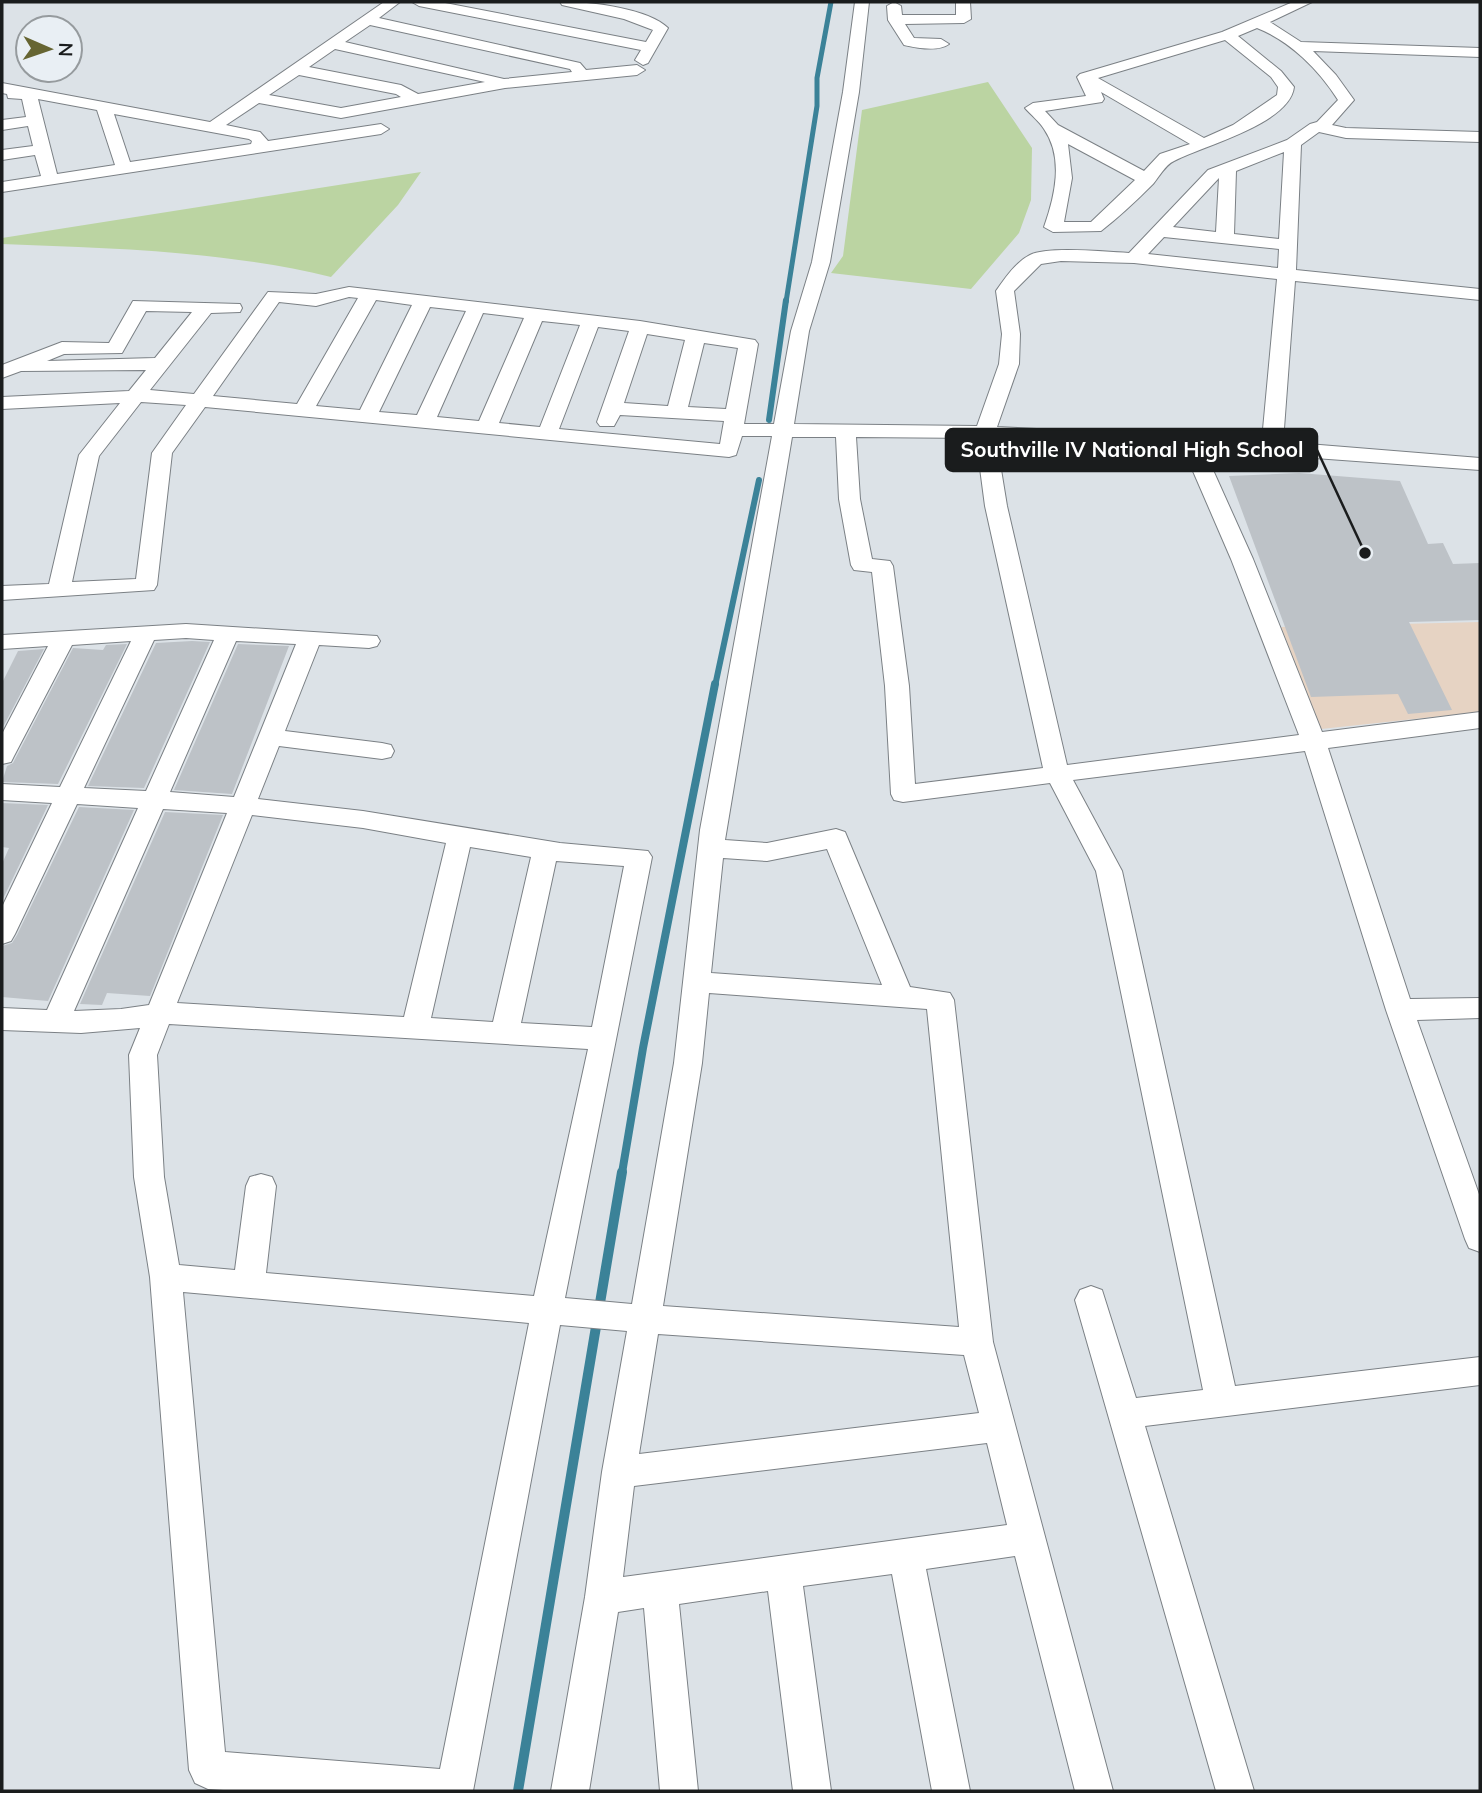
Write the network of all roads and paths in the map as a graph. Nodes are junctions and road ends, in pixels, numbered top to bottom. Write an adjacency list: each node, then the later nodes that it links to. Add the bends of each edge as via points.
1 (393, 2): 8 (street)
2 (419, 2): 15 (street)
3 (567, 2): 15 (street, via 628,15 661,28)
4 (862, 2): 71 (street, via 821,262 800,331)
5 (894, 2): 9 (street)
6 (963, 2): 9 (street, via 964,19)
7 (1305, 2): 10 (street)
8 (367, 20): 12 (street); 18 (street, via 575,66)
9 (895, 20): 13 (street, via 909,42)
10 (1259, 23): 11 (street); 14 (street)
11 (1227, 35): 19 (street); 35 (street, via 1276,75 1286,87 1285,96 1239,128)
12 (331, 44): 17 (street); 20 (street)
13 (941, 44)
14 (1296, 46): 16 (street); 31 (street, via 1346,100)
15 (650, 47): 18 (street, via 635,75)
16 (1480, 52)
17 (294, 69): 24 (street); 25 (street, via 401,90)
18 (582, 74): 20 (street)
19 (1085, 77): 30 (street, via 1096,100 1033,108); 35 (street)
20 (505, 83): 25 (street)
21 (2, 88): 22 (street)
22 (27, 93): 23 (street); 26 (street); 27 (street)
23 (2, 96)
24 (254, 97): 25 (street, via 341,113); 29 (street)
25 (416, 100)
26 (104, 108): 29 (street); 39 (street)
27 (35, 120): 28 (street); 37 (street)
28 (2, 125)
29 (213, 127): 36 (street, via 258,137)
30 (1052, 128): 42 (street); 42 (street, via 1062,146 1063,173 1062,202 1053,227 1095,227)
31 (1321, 128): 33 (street, via 1346,133); 34 (street)
32 (381, 129): 36 (street)
33 (1480, 137)
34 (1293, 143): 40 (street); 46 (street)
35 (1204, 145): 42 (street, via 1166,159)
36 (257, 147): 39 (street)
37 (43, 149): 38 (street); 41 (street)
38 (2, 155)
39 (124, 168): 41 (street)
40 (1228, 169): 44 (street, via 1214,174); 45 (street)
41 (50, 180): 43 (street)
42 (1147, 180)
43 (2, 187)
44 (1159, 231): 45 (street); 47 (street)
45 (1225, 238): 46 (street)
46 (1287, 245): 48 (street)
47 (1134, 258): 48 (street); 73 (street, via 1047,257 1036,259 1016,276 1005,291 1011,334 1009,363)
48 (1286, 274): 50 (street); 77 (street)
49 (370, 294): 51 (street); 62 (street, via 349,292 316,300 274,296); 65 (street)
50 (1480, 295)
51 (424, 300): 52 (street); 67 (street)
52 (477, 307): 55 (street); 68 (street)
53 (205, 308): 54 (street); 59 (street); 60 (street, via 140,305 115,349 62,348)
54 (233, 308)
55 (536, 314): 56 (street); 70 (street)
56 (591, 321): 57 (street); 74 (street)
57 (640, 327): 58 (street); 64 (street)
58 (696, 335): 66 (street); 69 (street, via 748,344)
59 (162, 364): 60 (street); 61 (street)
60 (7, 370)
61 (134, 397): 62 (street); 63 (street); 79 (street, via 89,455)
62 (202, 401): 65 (street); 79 (street, via 162,453 146,585)
63 (2, 403)
64 (611, 408): 66 (street); 75 (street)
65 (303, 411): 67 (street)
66 (677, 411): 69 (street)
67 (366, 417): 68 (street)
68 (424, 423): 70 (street)
69 (735, 423): 71 (street); 75 (street, via 729,451)
70 (486, 429): 74 (street)
71 (782, 432): 72 (street); 98 (street)
72 (846, 432): 73 (street); 92 (street, via 849,506 862,565 882,566 897,686 903,794)
73 (985, 432): 76 (street); 92 (street, via 996,506)
74 (547, 435): 75 (street)
75 (601, 440)
76 (1191, 444): 77 (street); 89 (street)
77 (1272, 447): 78 (street)
78 (1480, 464)
79 (58, 590): 80 (street)
80 (2, 593)
81 (146, 633): 82 (street); 83 (street); 94 (street)
82 (228, 633): 84 (street); 95 (street)
83 (64, 638): 86 (street); 91 (street)
84 (310, 638): 85 (street); 88 (street)
85 (369, 641)
86 (2, 642)
87 (1480, 720): 89 (street)
88 (271, 737): 90 (street); 96 (street)
89 (1314, 742): 92 (street); 104 (street)
90 (382, 751)
91 (2, 756)
92 (1057, 773): 120 (street, via 1109,871)
93 (2, 792): 94 (street)
94 (68, 796): 95 (street); 100 (street)
95 (154, 801): 96 (street); 107 (street)
96 (244, 806): 97 (street); 105 (street)
97 (460, 836): 99 (street); 108 (street)
98 (711, 848): 101 (street); 102 (street, via 767,852 836,838)
99 (546, 850): 109 (street); 110 (street, via 639,857)
100 (2, 934)
101 (697, 982): 102 (street); 117 (street, via 677,1130)
102 (900, 998): 118 (street, via 940,1000)
103 (1480, 1009): 104 (street)
104 (1400, 1010): 112 (street)
105 (160, 1013): 107 (street, via 105,1023); 108 (street); 113 (street, via 143,1055 143,1090 149,1177)
106 (2, 1019): 107 (street)
107 (56, 1021)
108 (415, 1027): 109 (street)
109 (505, 1032): 110 (street)
110 (604, 1039): 116 (street)
111 (261, 1186): 114 (street)
112 (1480, 1239)
113 (166, 1278): 114 (street); 116 (street, via 208,1770 455,1789)
114 (249, 1285): 116 (street)
115 (1091, 1300): 121 (street)
116 (554, 1311): 117 (street)
117 (629, 1317): 118 (street); 123 (street)
118 (977, 1342): 122 (street)
119 (1480, 1371): 120 (street)
120 (1222, 1402): 121 (street)
121 (1124, 1414): 134 (street)
122 (1000, 1426): 123 (street); 124 (street)
123 (619, 1472): 128 (street)
124 (1030, 1538): 125 (street); 133 (street)
125 (905, 1555): 126 (street); 132 (street)
126 (783, 1572): 127 (street); 131 (street)
127 (660, 1589): 128 (street); 130 (street)
128 (603, 1597): 129 (street)
129 (570, 1791)
130 (680, 1791)
131 (812, 1791)
132 (951, 1791)
133 (1094, 1791)
134 (1235, 1791)

